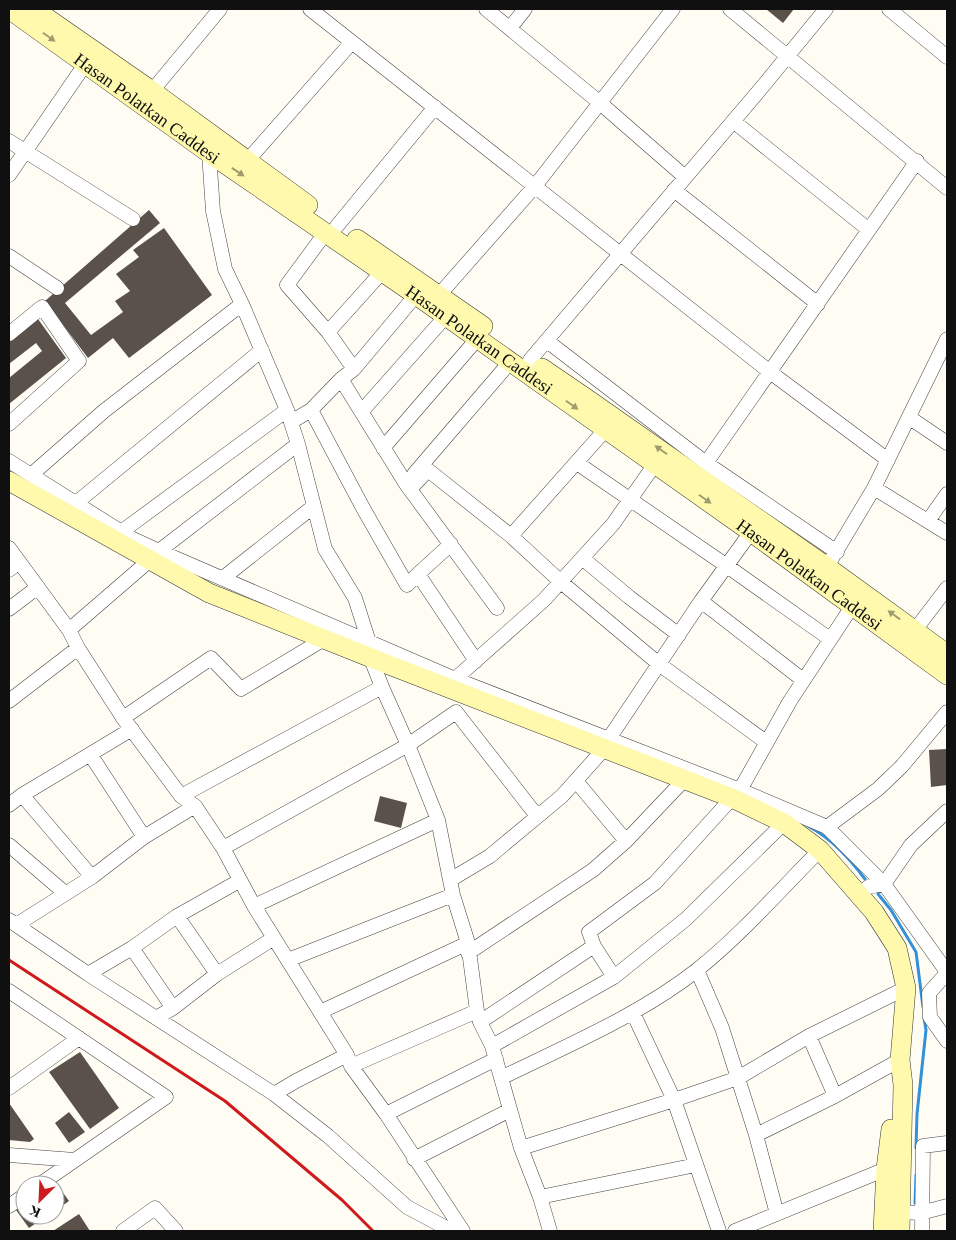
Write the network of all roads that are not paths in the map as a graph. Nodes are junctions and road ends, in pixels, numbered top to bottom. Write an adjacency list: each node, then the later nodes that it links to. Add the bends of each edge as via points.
1 (9, 9): 15 (main road, Hasan Polatkan Caddesi, one-way to 15)
2 (34, 9): 16 (main road, Hasan Polatkan Caddesi)
3 (220, 9): 16 (street)
4 (310, 9): 12 (street)
5 (486, 9): 11 (street)
6 (525, 9): 11 (street)
7 (673, 9): 17 (street)
8 (730, 9): 13 (street)
9 (826, 9): 13 (street)
10 (889, 9): 14 (street)
11 (510, 28): 17 (street)
12 (352, 42): 18 (street); 23 (street)
13 (787, 56): 19 (street); 24 (street)
14 (947, 57)
15 (86, 63): 21 (street); 22 (main road, Hasan Polatkan Caddesi)
16 (152, 91): 23 (main road, Hasan Polatkan Caddesi)
17 (599, 102): 26 (street); 27 (street)
18 (435, 107): 27 (street); 31 (street)
19 (733, 121): 26 (street); 32 (street)
20 (9, 141): 21 (street)
21 (25, 152): 25 (street); 30 (street)
22 (209, 153): 31 (main road, Hasan Polatkan Caddesi, one-way to 31); 39 (street, via 213,211 225,269)
23 (247, 161): 31 (main road, Hasan Polatkan Caddesi)
24 (917, 161): 28 (street); 32 (street)
25 (9, 175)
26 (685, 177): 29 (street)
27 (535, 186): 33 (street); 38 (street)
28 (947, 188)
29 (674, 190): 33 (street); 40 (street)
30 (133, 219)
31 (332, 229): 35 (main road, Hasan Polatkan Caddesi); 38 (main road, Hasan Polatkan Caddesi); 42 (street, via 288,285)
32 (869, 230): 40 (street)
33 (620, 253): 46 (street); 51 (street)
34 (9, 256): 36 (street)
35 (382, 272): 37 (main road, Hasan Polatkan Caddesi); 42 (street)
36 (58, 288)
37 (416, 295): 41 (main road, Hasan Polatkan Caddesi); 50 (street)
38 (439, 295): 48 (main road, Hasan Polatkan Caddesi)
39 (242, 304): 47 (street); 67 (street, via 104,411)
40 (818, 304): 51 (street)
41 (446, 316): 44 (main road, Hasan Polatkan Caddesi); 54 (street)
42 (328, 332): 50 (street)
43 (9, 334): 57 (street, via 42,307 79,361)
44 (478, 338): 49 (main road, Hasan Polatkan Caddesi); 61 (street)
45 (947, 339): 56 (street)
46 (547, 341): 48 (street); 65 (street)
47 (262, 350): 55 (street); 73 (street)
48 (530, 360): 86 (main road, Hasan Polatkan Caddesi, one-way to 48)
49 (511, 361): 58 (main road, Hasan Polatkan Caddesi, one-way to 58); 69 (street)
50 (354, 369): 52 (street)
51 (770, 372): 62 (street); 65 (street)
52 (341, 379): 53 (street); 54 (street)
53 (311, 410): 55 (street); 87 (street, via 407,584)
54 (362, 411): 61 (street)
55 (289, 416): 60 (street); 76 (street)
56 (910, 418): 59 (street); 62 (street)
57 (9, 424)
58 (606, 429): 64 (street); 66 (main road, Hasan Polatkan Caddesi)
59 (947, 443)
60 (298, 444): 74 (street); 82 (street)
61 (383, 448): 69 (street)
62 (888, 460): 70 (street)
63 (9, 462): 67 (street)
64 (577, 463): 72 (street); 79 (street)
65 (706, 463): 86 (street)
66 (655, 464): 72 (street); 77 (main road, Hasan Polatkan Caddesi, one-way to 77)
67 (32, 475): 73 (street)
68 (9, 481): 82 (main road)
69 (408, 486): 79 (street, via 428,470); 80 (street)
70 (874, 488): 75 (street); 86 (street)
71 (947, 494): 75 (street)
72 (630, 499): 83 (street, via 613,524); 85 (street)
73 (76, 503): 76 (street)
74 (314, 506): 88 (street); 102 (street, via 325,549 355,598)
75 (928, 522): 78 (street)
76 (121, 532): 82 (street)
77 (751, 532): 85 (street); 86 (main road, Hasan Polatkan Caddesi)
78 (947, 533)
79 (511, 536): 89 (street)
80 (451, 544): 87 (street); 94 (street)
81 (9, 548): 84 (street)
82 (154, 556): 88 (street); 96 (street); 99 (main road, via 209,593)
83 (582, 558): 89 (street); 98 (street)
84 (14, 566): 90 (street)
85 (727, 566): 92 (street); 100 (street)
86 (827, 566): 93 (main road, Hasan Polatkan Caddesi); 97 (main road, Hasan Polatkan Caddesi, one-way to 86)
87 (418, 574): 104 (street)
88 (223, 578): 102 (street)
89 (561, 582): 104 (street); 105 (street)
90 (38, 587): 95 (street); 96 (street)
91 (947, 588): 97 (street)
92 (701, 601): 98 (street); 108 (street)
93 (853, 605): 100 (street); 106 (main road, Hasan Polatkan Caddesi)
94 (497, 608)
95 (9, 609)
96 (69, 630): 101 (street)
97 (915, 630): 103 (main road, Hasan Polatkan Caddesi)
98 (679, 634): 105 (street)
99 (324, 639): 102 (main road); 114 (street, via 241,689 211,658)
100 (830, 639): 108 (street)
101 (78, 648): 111 (street); 114 (street)
102 (370, 650): 107 (street); 109 (street); 110 (main road)
103 (947, 654)
104 (476, 661): 107 (street)
105 (659, 664): 115 (street); 116 (street)
106 (947, 674)
107 (455, 679): 116 (street)
108 (803, 680): 115 (street)
109 (382, 687): 117 (street); 123 (street)
110 (472, 698): 112 (street); 116 (main road)
111 (9, 701)
112 (456, 712): 117 (street); 127 (street)
113 (947, 712): 130 (street, via 902,766 878,789)
114 (127, 723): 118 (street); 123 (street)
115 (766, 742): 121 (street)
116 (606, 744): 119 (main road); 120 (street); 121 (street)
117 (408, 745): 128 (street); 134 (street)
118 (90, 754): 122 (street); 131 (street)
119 (684, 780): 121 (main road); 132 (street)
120 (576, 781): 127 (street); 132 (street)
121 (736, 794): 129 (main road); 130 (street); 147 (street, via 655,883 589,932)
122 (22, 795): 124 (street); 136 (street)
123 (181, 796): 125 (street)
124 (9, 805)
125 (195, 806): 131 (street); 134 (street)
126 (947, 811): 139 (street, via 911,845)
127 (537, 816): 137 (street, via 490,856)
128 (438, 820): 137 (street); 143 (street)
129 (784, 824): 135 (main road); 155 (street, via 686,919)
130 (827, 827): 139 (street)
131 (144, 837): 136 (street)
132 (626, 842): 149 (street, via 593,870)
133 (9, 845): 140 (street)
134 (223, 848): 138 (street)
135 (820, 850): 142 (main road); 151 (street)
136 (92, 877): 140 (street)
137 (450, 880): 141 (street)
138 (240, 881): 143 (street); 144 (street)
139 (884, 884): 142 (street, via 868,887); 152 (street)
140 (65, 893): 145 (street)
141 (453, 895): 149 (street); 150 (street)
142 (861, 896): 156 (main road, via 897,948)
143 (254, 906): 146 (street)
144 (177, 916): 148 (street); 154 (street)
145 (12, 923): 153 (street)
146 (274, 938): 150 (street); 154 (street)
147 (594, 946): 155 (street); 161 (street)
148 (132, 948): 153 (street); 158 (street)
149 (468, 948): 159 (street); 161 (street)
150 (288, 960): 159 (street)
151 (697, 970): 160 (street); 170 (street, via 722,1028)
152 (947, 972): 165 (street, via 929,993 930,1017)
153 (88, 974): 162 (street)
154 (217, 974): 158 (street)
155 (614, 977): 166 (street)
156 (906, 988): 163 (street); 167 (main road)
157 (11, 995): 164 (street)
158 (173, 1008): 162 (street)
159 (320, 1012): 168 (street)
160 (633, 1013): 169 (street); 174 (street)
161 (479, 1017): 166 (street); 168 (street)
162 (156, 1018): 172 (street)
163 (809, 1036): 170 (street); 173 (street)
164 (79, 1038): 171 (street); 182 (street, via 166,1097)
165 (947, 1040)
166 (494, 1052): 169 (street); 176 (street)
167 (900, 1060): 173 (street); 184 (main road); 188 (main road, via 903,1085)
168 (349, 1061): 172 (street, via 296,1081); 176 (street)
169 (501, 1078): 175 (street)
170 (738, 1078): 174 (street); 177 (street)
171 (9, 1088)
172 (274, 1094): 193 (street, via 328,1136 407,1207)
173 (835, 1096): 177 (street)
174 (674, 1100): 179 (street); 183 (street)
175 (510, 1110): 179 (street); 181 (street)
176 (386, 1114): 181 (street)
177 (756, 1135): 190 (street)
178 (947, 1143): 189 (street, via 923,1146)
179 (521, 1148): 186 (street)
180 (9, 1155): 182 (street)
181 (414, 1159): 194 (street)
182 (75, 1160): 185 (street)
183 (696, 1165): 186 (street); 196 (street)
184 (886, 1169): 190 (street); 198 (main road)
185 (53, 1175)
186 (540, 1197): 195 (street)
187 (947, 1206): 189 (street)
188 (900, 1212): 189 (street); 199 (main road)
189 (921, 1212): 200 (street)
190 (777, 1214): 197 (street)
191 (123, 1231): 192 (street, via 155,1208)
192 (176, 1231)
193 (452, 1231)
194 (463, 1231)
195 (550, 1231)
196 (719, 1231)
197 (735, 1231)
198 (883, 1231)
199 (900, 1231)
200 (922, 1231)

